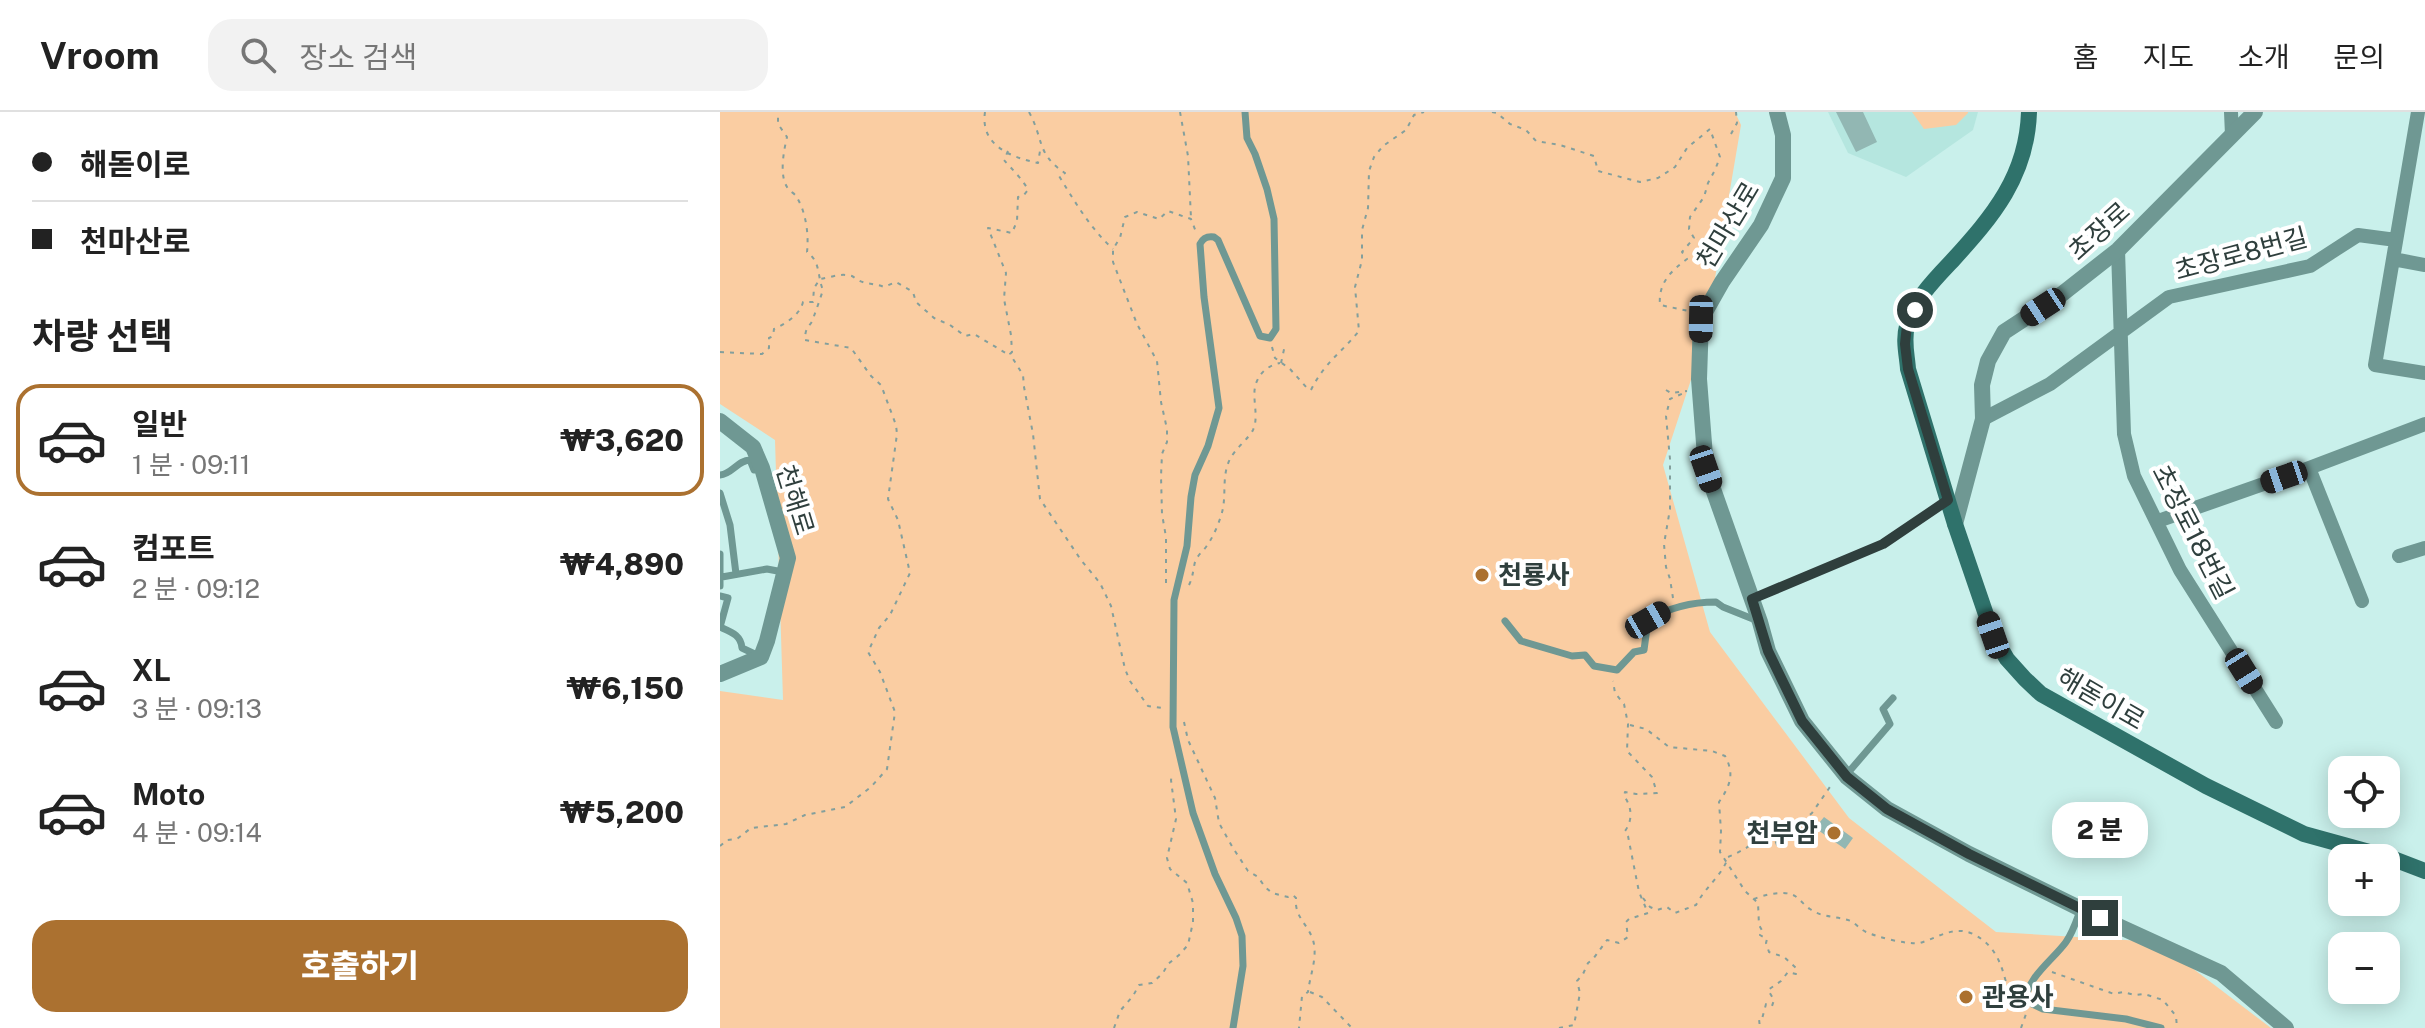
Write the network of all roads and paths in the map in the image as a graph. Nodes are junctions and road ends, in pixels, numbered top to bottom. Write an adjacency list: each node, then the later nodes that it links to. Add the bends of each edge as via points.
1 (778, 112): 26 (path, via 778,124 787,137 784,177 801,207 807,252 818,265)
2 (985, 112): 18 (path, via 985,134 997,148)
3 (1029, 112): 14 (path)
4 (1180, 112): 19 (path)
5 (1245, 112): 29 (lane, via 1247,138 1274,219 1276,329)
6 (1424, 112): 33 (path, via 1414,115 1401,136 1383,146 1369,171 1355,287 1359,331 1321,371 1311,390)
7 (1492, 112): 27 (path, via 1536,141 1594,156 1598,171 1640,182 1675,167 1687,148 1710,129 1720,157 1690,217 1694,238 1682,252 1687,259 1668,273 1659,299 1660,305)
8 (1736, 112): 15 (path)
9 (1777, 112): 27 (street, 천마산로, via 1783,178 1761,225)
10 (2029, 112): 43 (main road, 해돋이로, via 2028,139 2003,201 1922,295 1907,325 1908,369)
11 (2231, 112): 16 (street)
12 (2255, 112): 16 (street, 초장로)
13 (2418, 112): 17 (street)
14 (1037, 130): 18 (path, via 1038,163); 22 (path, via 1041,149 1065,173 1059,176 1090,225)
15 (1731, 134)
16 (2232, 135): 23 (street, 초장로)
17 (2420, 137): 20 (street)
18 (1008, 151): 32 (path, via 1004,160 1028,190 1018,197 1012,233 988,228 1006,273)
19 (1191, 219): 21 (path); 22 (path, via 1168,211 1159,219 1137,212 1125,217)
20 (2396, 240): 24 (street); 28 (street, 초장로8번길, via 2358,235 2310,266 2169,297)
21 (1200, 244): 29 (lane, via 1209,237 1218,240 1260,336); 54 (lane, via 1219,408 1195,475)
22 (1113, 249): 54 (path, via 1131,311 1152,348 1159,374 1167,429 1161,476 1164,570)
23 (2118, 250): 28 (street, 초장로18번길); 36 (street, 초장로, via 2004,332 1982,385)
24 (2393, 259): 25 (street); 34 (street, via 2375,365)
25 (2425, 265)
26 (819, 280): 31 (path, via 813,302 803,302 774,329 762,354); 32 (path, via 843,274 884,287 896,282 913,292 934,318); 70 (path, via 823,290 805,328 805,340 851,348 881,385 896,425 888,499 910,573 868,652 895,712 887,769 839,810 751,828)
27 (1702, 315): 53 (street, 천마산로, via 1699,379 1706,469)
28 (2119, 334): 36 (street, 초장로8번길, via 2050,384); 44 (street, 초장로18번길, via 2124,434 2134,476)
29 (1270, 338): 33 (path)
30 (1285, 345): 33 (path)
31 (720, 352)
32 (1010, 354): 64 (path, via 1023,375 1040,499 1100,583 1130,681 1148,706 1166,708)
33 (1280, 363): 54 (path, via 1257,379 1252,431 1229,461 1223,512 1195,562 1185,594)
34 (2425, 373)
35 (1666, 390): 56 (path, via 1688,391 1670,399 1666,416 1670,509 1664,555)
36 (1983, 419): 45 (street, 초장로)
37 (720, 421): 39 (street, 천해로, via 753,447)
38 (2425, 424): 40 (street)
39 (762, 468): 41 (lane, via 754,470 750,460 744,460); 49 (street, 천해로, via 788,558)
40 (2309, 468): 44 (street); 55 (street)
41 (720, 475)
42 (720, 493): 50 (lane)
43 (1948, 500): 45 (main road, 해돋이로); 53 (lane, via 1883,544)
44 (2158, 521): 66 (street, 초장로18번길, via 2180,570)
45 (1955, 524): 72 (main road, 해돋이로, via 1993,635 2007,659 2041,694 2304,834)
46 (2425, 548): 48 (street)
47 (720, 554): 51 (lane)
48 (2399, 556)
49 (785, 573): 50 (lane, via 767,569); 60 (street, 천해로)
50 (736, 574): 51 (lane)
51 (721, 581)
52 (720, 596): 59 (lane, via 728,598)
53 (1752, 599): 58 (street, 천마산로)
54 (1174, 600): 64 (lane)
55 (2362, 601)
56 (1676, 607): 58 (lane, via 1716,602); 61 (lane, via 1648,620 1644,650 1634,652 1617,670)
57 (1505, 621): 61 (lane, via 1521,641 1585,655 1594,666)
58 (1760, 622): 69 (street, 천마산로, via 1802,721)
59 (720, 627): 60 (lane)
60 (761, 657): 62 (street)
61 (1606, 668): 67 (path, via 1604,673 1623,700)
62 (720, 674)
63 (1893, 698): 69 (lane, via 1883,709 1890,724)
64 (1174, 699): 68 (lane, via 1173,727)
65 (1184, 721): 77 (path, via 1215,798 1219,823 1233,848 1272,893 1296,898 1299,919 1314,950)
66 (2276, 722)
67 (1628, 724): 71 (path, via 1646,729 1669,747 1725,756 1731,768 1719,813 1720,852); 73 (path, via 1627,751 1652,777 1657,793 1624,796 1630,816 1625,831)
68 (1180, 753): 80 (path, via 1171,780 1176,819 1167,858 1170,869 1187,883 1193,903 1188,945 1152,983 1139,985); 81 (lane, via 1193,813 1242,936)
69 (1843, 772): 71 (path, via 1793,836 1777,845 1765,832); 75 (street, 천마산로, via 1887,809)
70 (720, 846)
71 (1727, 862): 73 (path, via 1696,905 1680,912 1657,910); 74 (path)
72 (2425, 871)
73 (1641, 897): 84 (path, via 1648,913 1629,919 1628,937 1619,943 1607,940 1588,963 1577,981 1574,1025)
74 (1754, 899): 79 (path, via 1790,894 1824,916 1906,944 1960,930 1972,934 1995,951 2011,1001); 85 (path, via 1760,935 1767,939 1769,952 1796,968 1796,974 1788,972 1768,990 1774,1000 1772,1006 1766,1004)
75 (2081, 909): 76 (lane, via 2067,940); 89 (street, 천마산로, via 2221,973)
76 (2043, 969): 78 (lane, via 2025,997); 88 (path, via 2114,994 2155,996 2176,1016)
77 (1309, 991): 82 (path, via 1302,996); 83 (path)
78 (2029, 1004): 79 (path); 87 (lane)
79 (2026, 1013): 86 (path)
80 (1114, 1028)
81 (1233, 1028)
82 (1299, 1028)
83 (1352, 1028)
84 (1559, 1028)
85 (1760, 1028)
86 (2021, 1028)
87 (2161, 1028)
88 (2177, 1028)
89 (2286, 1028)

